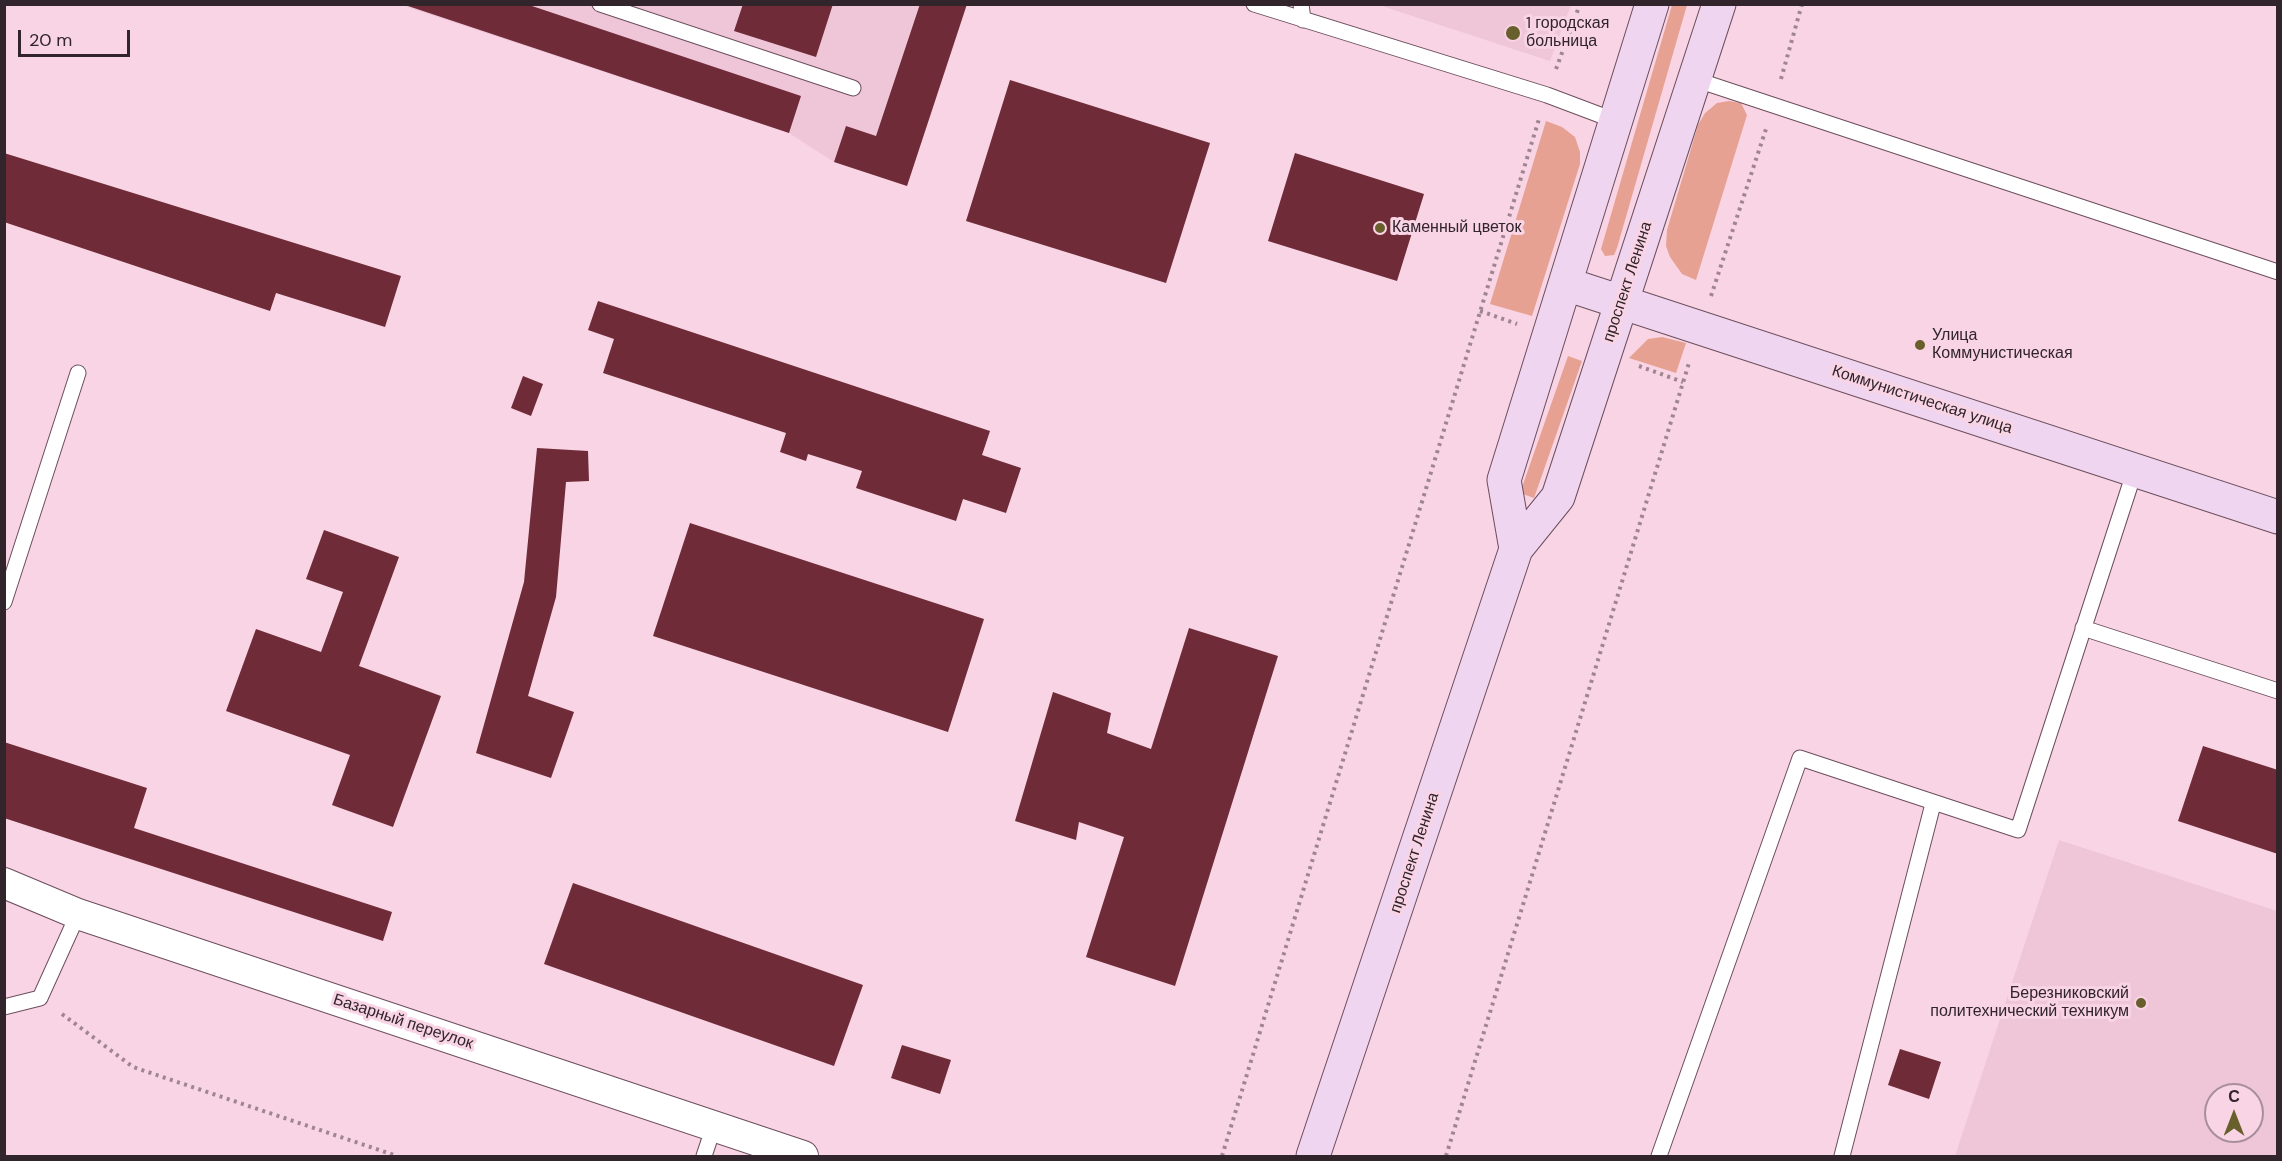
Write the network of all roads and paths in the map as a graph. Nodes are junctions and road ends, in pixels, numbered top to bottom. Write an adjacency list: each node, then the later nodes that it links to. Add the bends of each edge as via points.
1 (600, 4): 10 (lane)
2 (1254, 4): 8 (lane)
3 (1301, 4): 8 (lane)
4 (1580, 4): 11 (path)
5 (1652, 4): 13 (main road, проспект Ленина)
6 (1719, 4): 9 (main road, проспект Ленина)
7 (1802, 4): 12 (path)
8 (1303, 20): 11 (lane)
9 (1694, 79): 12 (lane); 16 (main road, проспект Ленина)
10 (853, 88)
11 (1546, 95): 13 (lane); 17 (path)
12 (1774, 103): 14 (lane); 19 (path)
13 (1616, 122): 15 (main road, проспект Ленина)
14 (2277, 272)
15 (1566, 284): 16 (main road, Коммунистическая улица); 25 (main road, проспект Ленина, via 1504,480)
16 (1621, 302): 19 (main road, Коммунистическая улица); 25 (main road, проспект Ленина, via 1558,497)
17 (1480, 311): 18 (path); 38 (path)
18 (1526, 327)
19 (1701, 327): 22 (path); 23 (main road, Коммунистическая улица)
20 (1632, 363): 22 (path)
21 (78, 373): 26 (lane)
22 (1683, 382): 40 (path)
23 (2135, 470): 24 (main road, Коммунистическая улица); 27 (lane)
24 (2277, 517)
25 (1516, 549): 39 (main road, проспект Ленина)
26 (4, 602)
27 (2084, 628): 28 (lane); 29 (lane, via 2018,830)
28 (2277, 691)
29 (1934, 804): 41 (lane, via 1800,758); 42 (lane)
30 (4, 883): 31 (street, Базарный переулок)
31 (78, 914): 32 (lane); 34 (street, Базарный переулок)
32 (40, 998): 33 (lane); 35 (path, via 132,1066)
33 (4, 1007)
34 (714, 1126): 36 (lane); 37 (street, Базарный переулок)
35 (397, 1156)
36 (705, 1156)
37 (803, 1156)
38 (1222, 1156)
39 (1313, 1156)
40 (1446, 1156)
41 (1659, 1156)
42 (1842, 1156)

